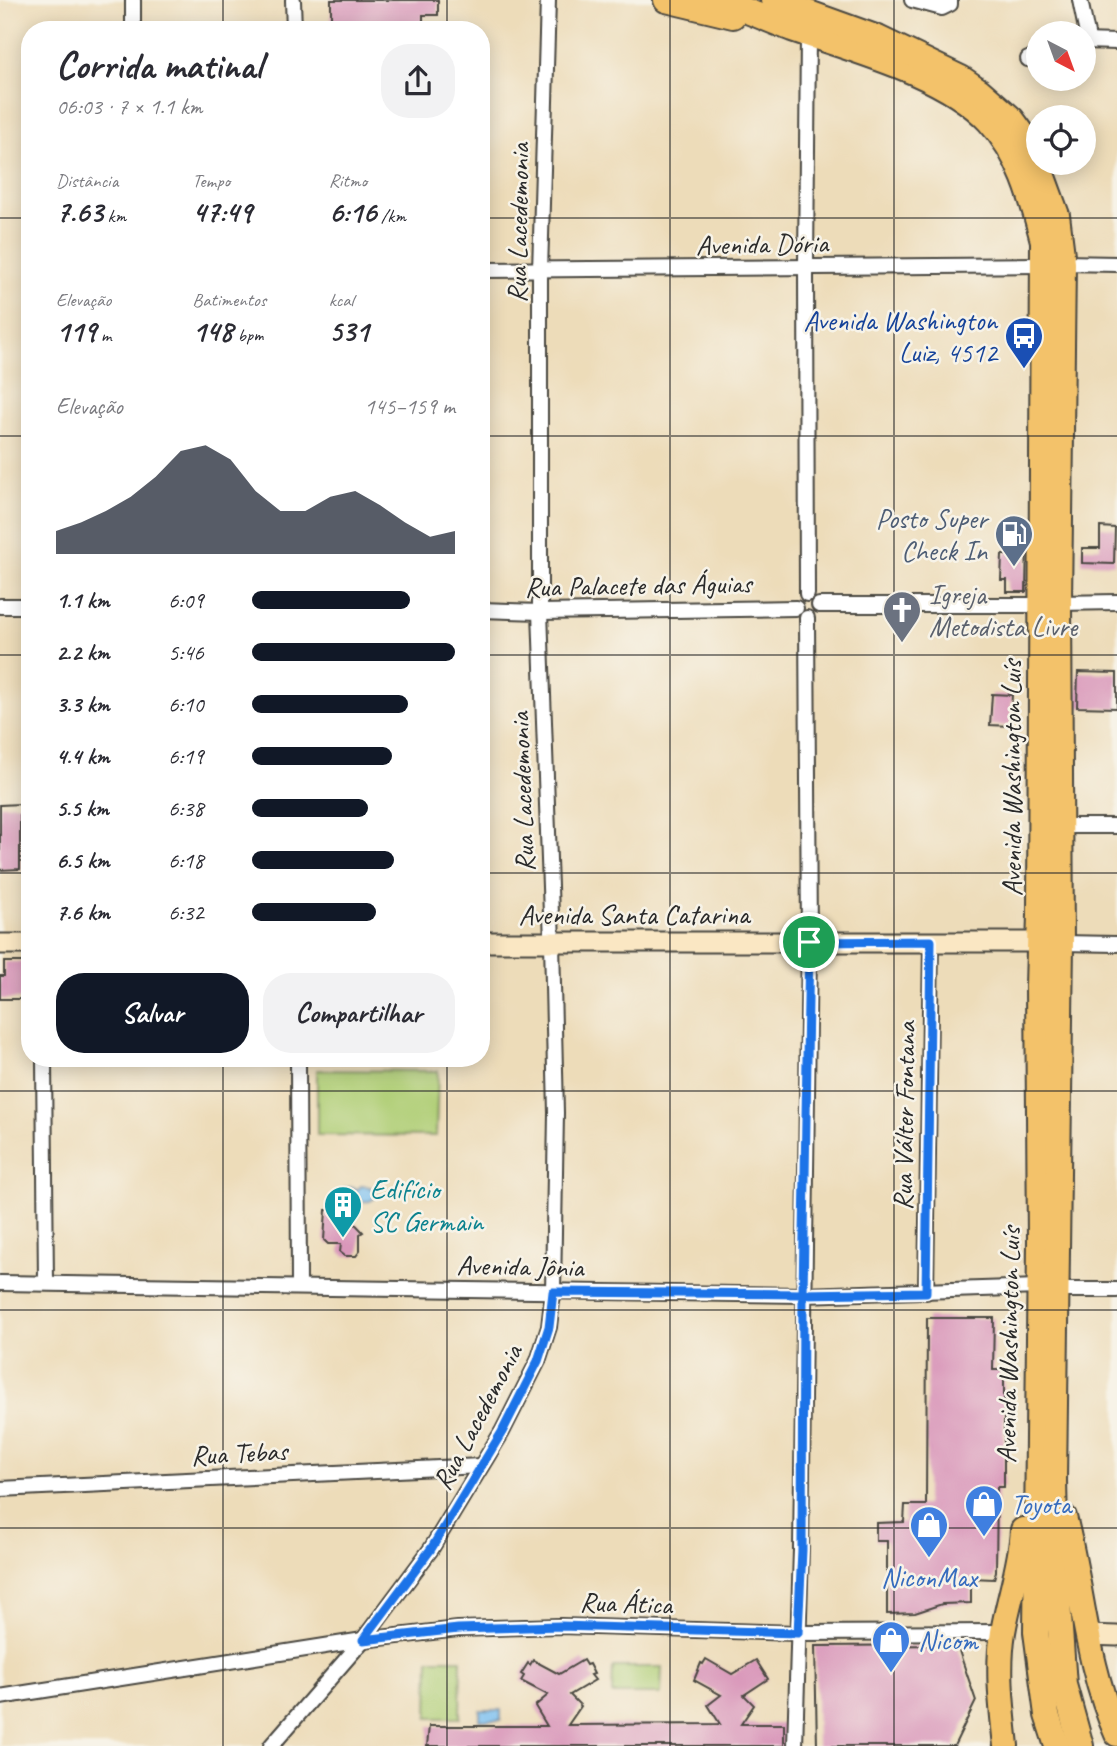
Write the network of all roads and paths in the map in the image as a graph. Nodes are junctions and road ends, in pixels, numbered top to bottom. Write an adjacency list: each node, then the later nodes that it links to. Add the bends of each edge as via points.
1 (133, 0): 11 (street)
2 (293, 0): 12 (street)
3 (548, 0): 24 (street, Rua Lacedemonia)
4 (666, 0): 14 (highway)
5 (717, 0): 14 (highway, Avenida Washington Luís)
6 (773, 0): 15 (highway, Avenida Washington Luís)
7 (815, 0): 15 (highway)
8 (912, 0): 10 (street)
9 (1080, 0): 13 (street)
10 (946, 4)
11 (133, 21)
12 (294, 21)
13 (1083, 21)
14 (800, 31): 20 (highway, Avenida Washington Luís, via 934,83 988,120 1022,173); 22 (street)
15 (878, 38): 18 (highway, Avenida Washington Luís, via 981,90)
16 (1096, 41): 17 (street)
17 (1117, 42)
18 (1026, 138)
19 (1042, 175): 20 (highway, Avenida Washington Luís, via 1057,215)
20 (1054, 264): 21 (street, Avenida Dória); 22 (street, Avenida Dória); 27 (highway, Avenida Washington Luís)
21 (1117, 264)
22 (806, 267): 24 (street, Avenida Dória); 25 (street)
23 (490, 270): 24 (street, Avenida Dória)
24 (540, 271): 32 (street, Rua Lacedemonia)
25 (807, 594): 30 (street); 33 (street, via 800,597)
26 (1117, 602): 27 (street)
27 (1050, 604): 30 (street); 34 (highway, Avenida Washington Luís); 40 (highway, Avenida Washington Luís)
28 (0, 606): 29 (street)
29 (21, 606)
30 (819, 606): 33 (street, via 817,612)
31 (490, 610): 32 (street, Rua Palacete das Águias)
32 (540, 612): 33 (street, Rua Palacete das Águias); 38 (street, Rua Lacedemonia)
33 (802, 613): 39 (street)
34 (1061, 826): 35 (street); 40 (highway, Avenida Washington Luís)
35 (1117, 827)
36 (931, 941): 39 (street, Avenida Santa Catarina); 40 (street, Avenida Santa Catarina); 52 (street, Rua Válter Fontana)
37 (490, 942): 38 (street, Avenida Santa Catarina)
38 (552, 942): 39 (street, Avenida Santa Catarina); 51 (street, Rua Lacedemonia, via 556,1113)
39 (809, 942): 53 (street)
40 (1050, 943): 43 (street); 49 (highway, Avenida Washington Luís)
41 (0, 944): 42 (street)
42 (21, 944)
43 (1117, 944)
44 (44, 1067): 47 (street)
45 (298, 1067): 48 (street)
46 (0, 1283): 47 (street, Avenida Jônia)
47 (46, 1283): 48 (street, Avenida Jônia)
48 (299, 1286): 51 (street, Avenida Jônia)
49 (1048, 1289): 50 (street, Avenida Jônia); 52 (street, Avenida Jônia); 55 (highway, Avenida Washington Luís)
50 (1117, 1290)
51 (553, 1292): 53 (street, Avenida Jônia); 54 (street, Rua Lacedemonia, via 549,1327 538,1361)
52 (926, 1292): 53 (street, Avenida Jônia)
53 (803, 1294): 58 (street)
54 (481, 1466): 56 (street, Rua Tebas); 61 (street, Rua Lacedemonia, via 431,1549)
55 (1045, 1481): 57 (highway, via 1024,1514 1017,1574); 59 (highway, via 1074,1557); 67 (highway, Avenida Washington Luís, via 1036,1536 1036,1632 1047,1715); 68 (highway, Avenida Washington Luís, via 1054,1512 1064,1685)
56 (0, 1489)
57 (1003, 1632): 58 (street, Rua Ática); 66 (highway, via 999,1680)
58 (798, 1633): 61 (street, Rua Ática, via 560,1626 458,1629); 65 (street)
59 (1086, 1635): 60 (street); 63 (highway, via 1094,1673)
60 (1117, 1636)
61 (363, 1640): 62 (street, Rua Ática); 64 (street, Rua Lacedemonia)
62 (0, 1697)
63 (1117, 1734)
64 (271, 1746)
65 (795, 1746)
66 (1006, 1746)
67 (1057, 1746)
68 (1081, 1746)

